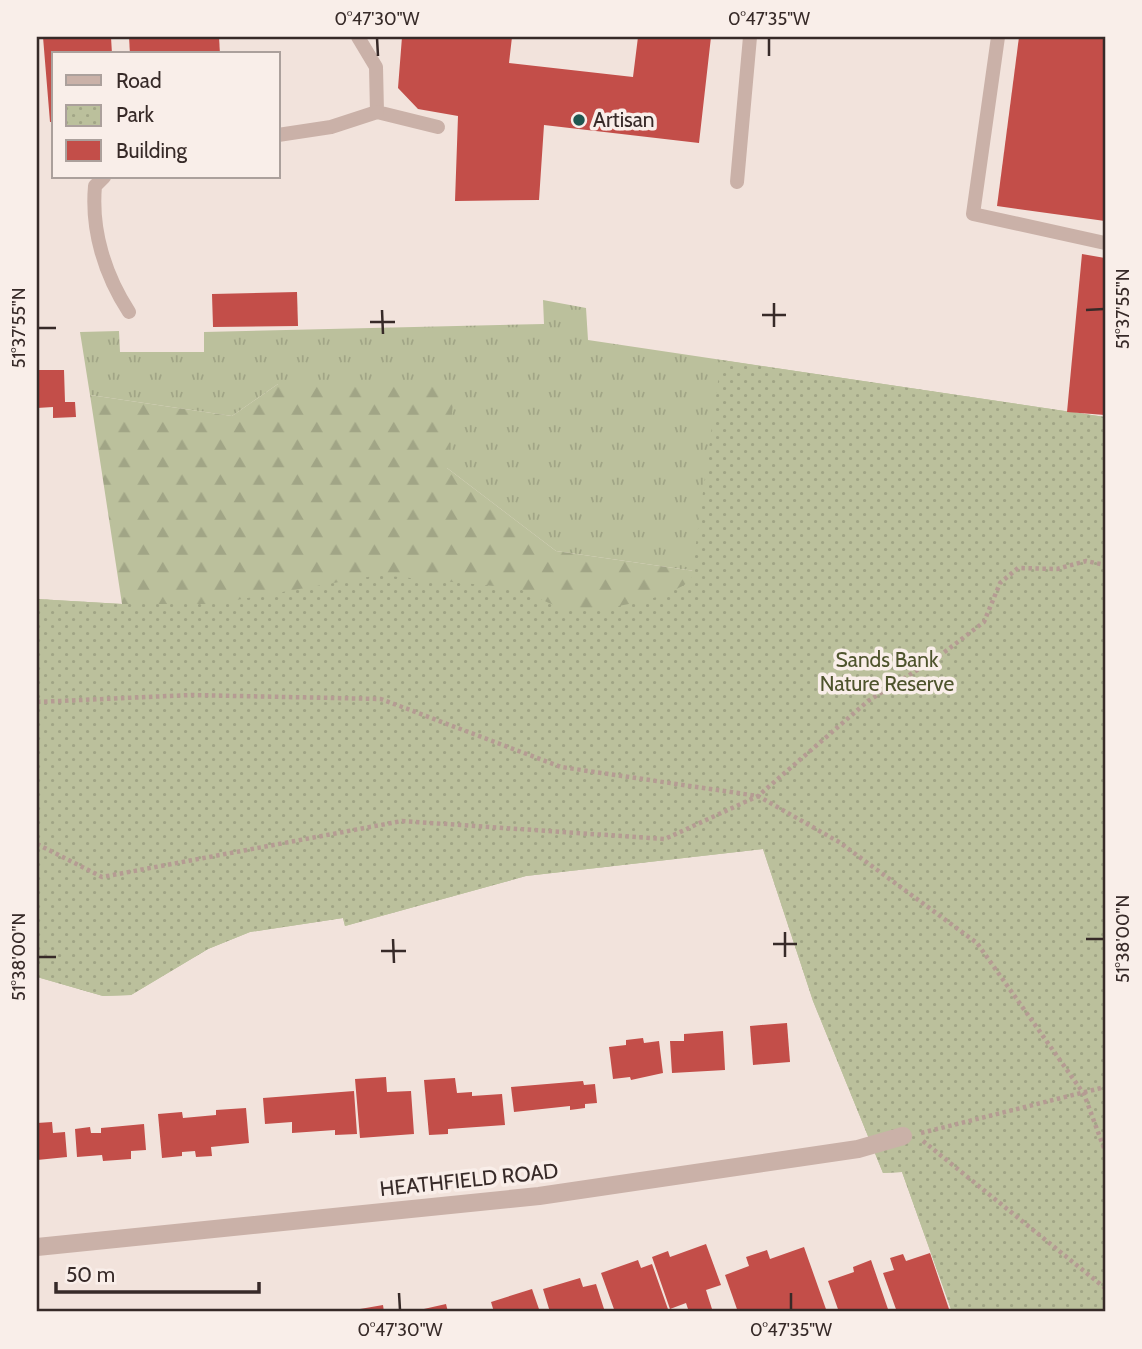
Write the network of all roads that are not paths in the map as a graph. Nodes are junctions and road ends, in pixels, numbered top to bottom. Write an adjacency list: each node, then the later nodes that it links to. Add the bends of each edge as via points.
1 (358, 37): 4 (lane, via 376,67)
2 (750, 37): 8 (lane)
3 (998, 37): 9 (lane, via 973,214)
4 (377, 112): 5 (lane); 6 (lane, via 331,127)
5 (438, 127)
6 (280, 135)
7 (103, 178): 10 (lane, via 94,186 93,214 111,285)
8 (737, 183)
9 (1105, 243)
10 (129, 312)
11 (903, 1136): 12 (street, HEATHFIELD ROAD, via 859,1149 539,1196)
12 (37, 1247)

